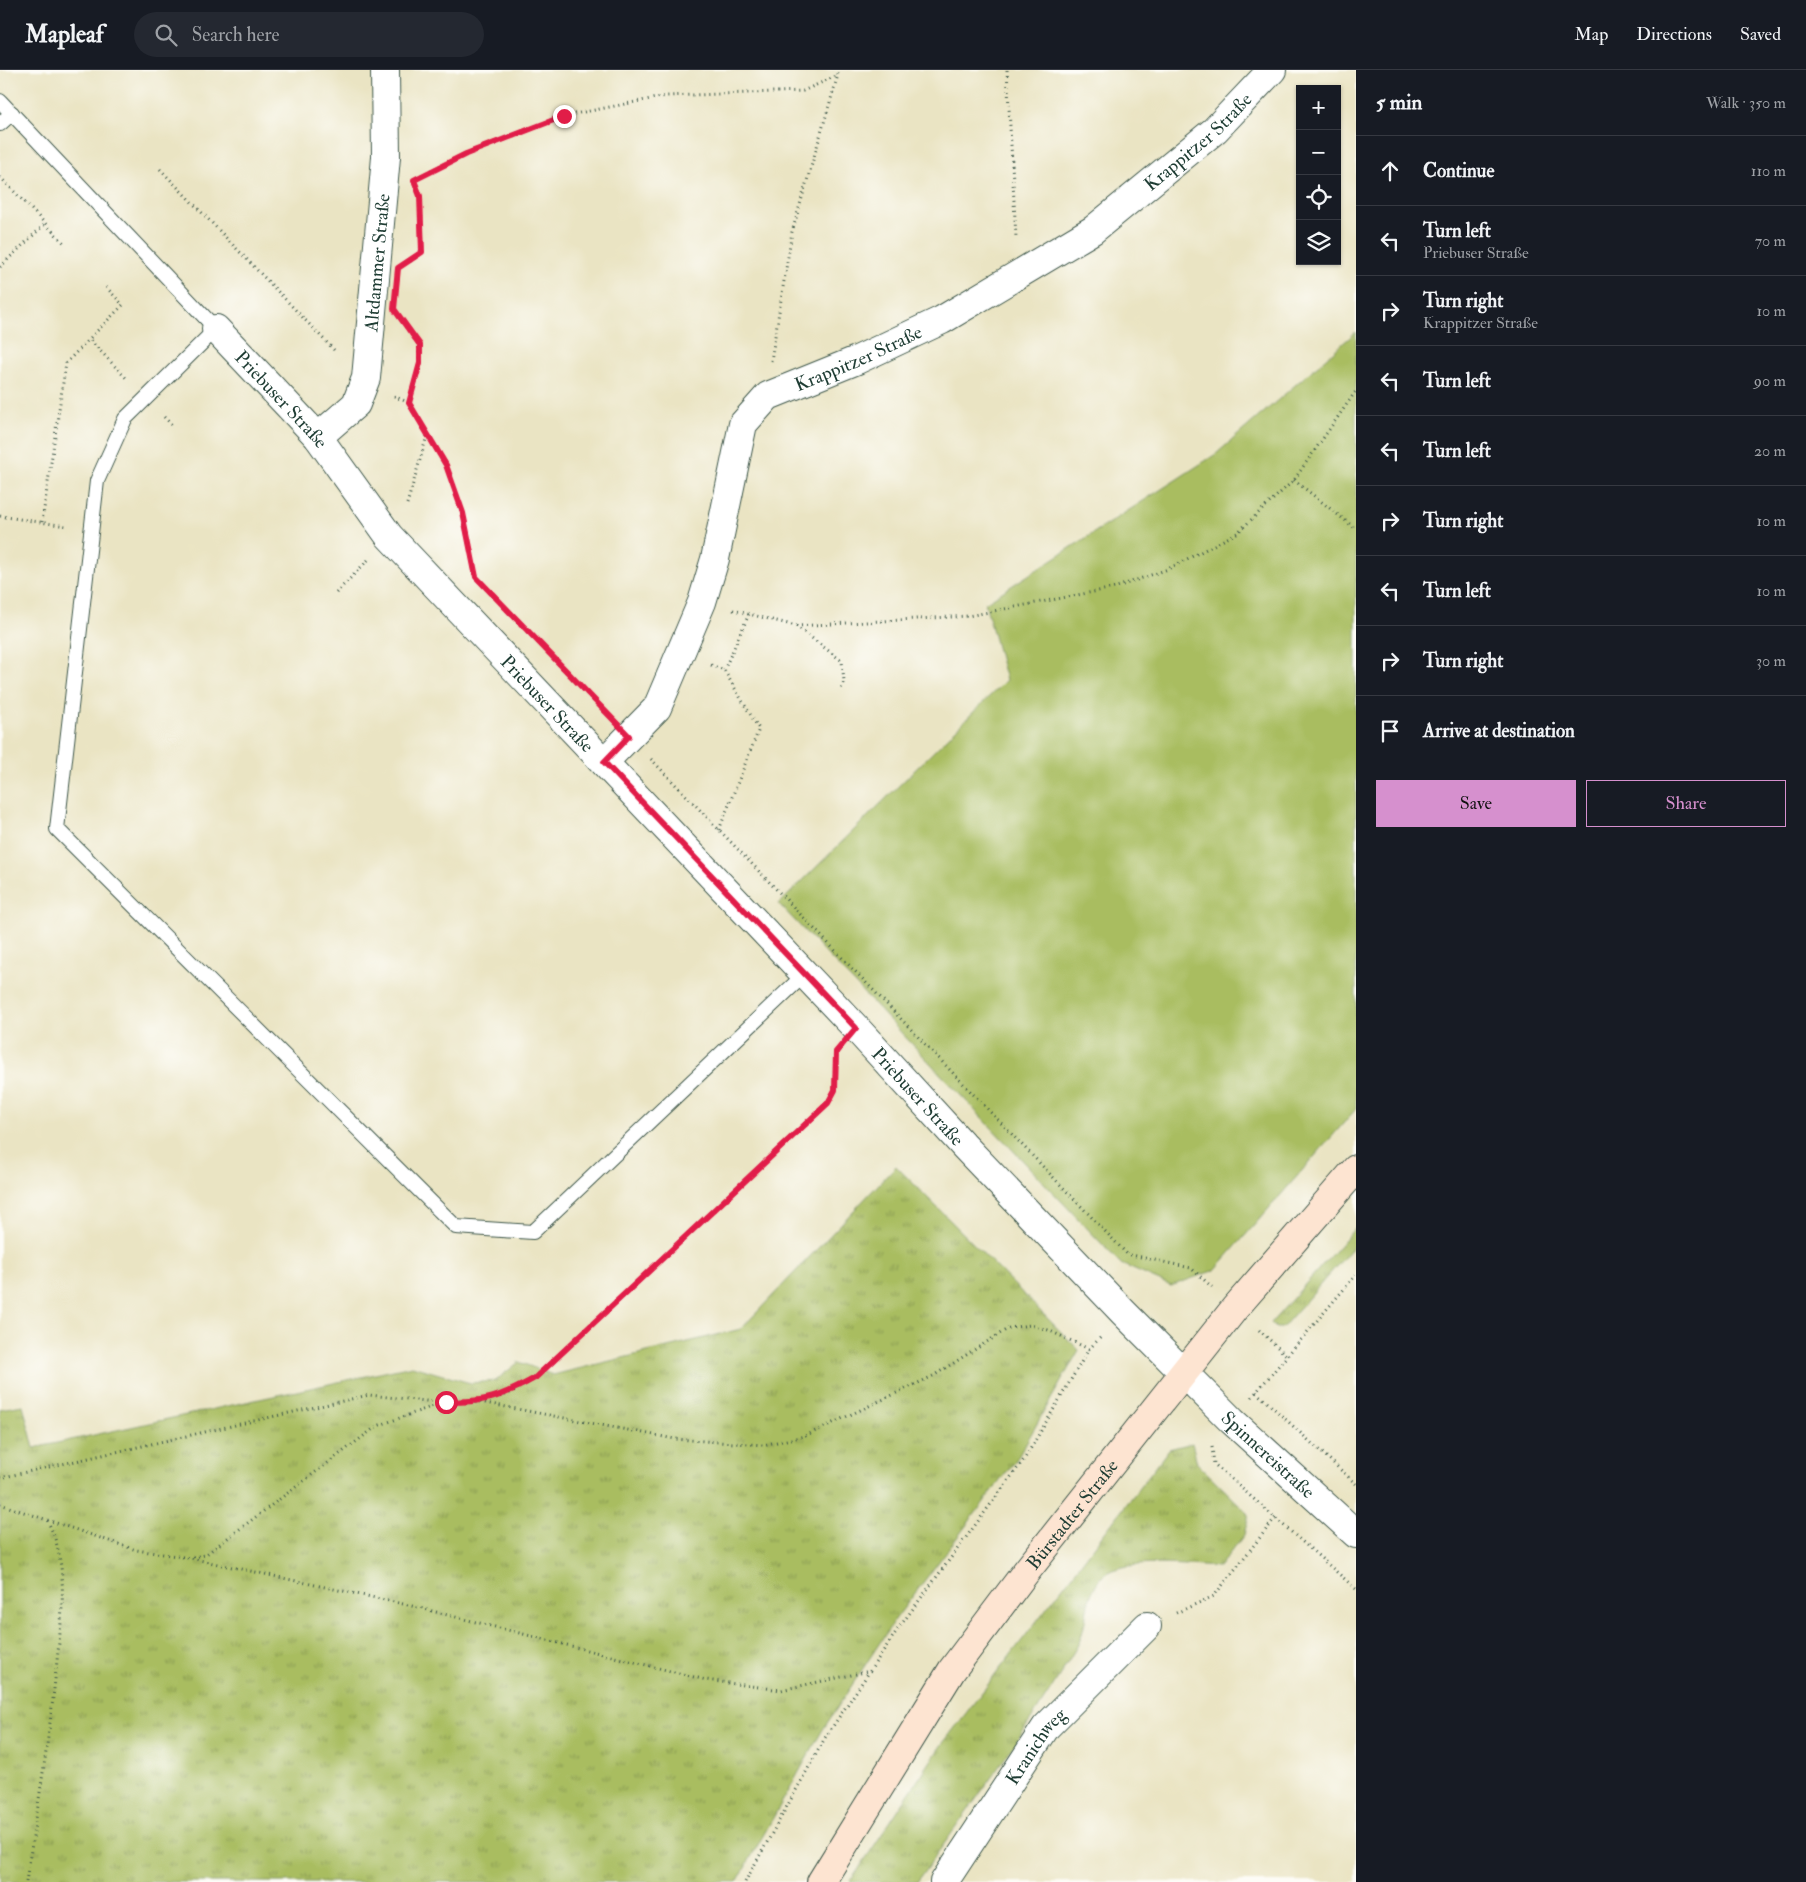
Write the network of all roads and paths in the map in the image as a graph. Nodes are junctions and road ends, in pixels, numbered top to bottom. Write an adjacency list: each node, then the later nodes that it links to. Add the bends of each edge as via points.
1 (385, 70): 20 (street, Altdammer Straße, via 386,157)
2 (837, 70): 5 (path)
3 (1007, 70): 15 (path)
4 (1272, 70): 15 (street, Krappitzer Straße, via 1215,130 1093,230)
5 (838, 75): 13 (path, via 803,90 666,96 616,104 564,116 466,154 414,180 420,196 422,252); 22 (path, via 792,232 768,378)
6 (0, 101): 7 (lane)
7 (12, 113): 8 (lane); 18 (lane)
8 (0, 124)
9 (160, 170): 20 (path, via 348,365)
10 (0, 177): 11 (path)
11 (46, 223): 12 (path); 14 (path)
12 (66, 245)
13 (406, 263)
14 (0, 267)
15 (1019, 276): 22 (street, Krappitzer Straße, via 942,320 857,360)
16 (106, 286): 19 (path, via 123,305)
17 (399, 316): 24 (path, via 420,345 420,363)
18 (216, 328): 23 (lane); 26 (street, Priebuser Straße)
19 (89, 339): 23 (path); 29 (path, via 66,363)
20 (366, 378): 24 (path); 26 (street, Altdammer Straße, via 356,404)
21 (1356, 391): 27 (path)
22 (768, 396): 32 (street, Krappitzer Straße, via 744,424 715,559)
23 (145, 397): 25 (path); 31 (lane, via 125,419 97,481)
24 (409, 403): 38 (path, via 446,465 463,513 476,577)
25 (174, 427)
26 (318, 437): 39 (street, Priebuser Straße, via 389,536)
27 (1294, 480): 30 (path); 34 (path, via 1237,533 1168,568 1114,588 968,616)
28 (0, 516): 29 (path)
29 (42, 522): 31 (path)
30 (1356, 529)
31 (91, 530): 41 (lane, via 57,829 456,1227 533,1232)
32 (702, 602): 33 (path); 35 (street, Krappitzer Straße)
33 (749, 614): 34 (path); 36 (path)
34 (796, 626): 37 (path, via 842,661 844,681)
35 (682, 652): 36 (path); 38 (street, Krappitzer Straße, via 657,708)
36 (724, 670): 40 (path, via 759,729)
37 (840, 692)
38 (629, 736): 39 (street, Krappitzer Straße); 40 (path)
39 (604, 762): 41 (street, Priebuser Straße)
40 (719, 830): 45 (path, via 1127,1254 1191,1268)
41 (805, 974): 42 (street, Priebuser Straße)
42 (856, 1028): 46 (street, Priebuser Straße); 52 (path, via 836,1052 835,1090 828,1103 535,1378 508,1394)
43 (1356, 1169): 45 (main road, Bürstadter Straße)
44 (1356, 1275): 48 (path)
45 (1235, 1308): 48 (path); 49 (main road, Bürstadter Straße)
46 (1124, 1313): 47 (path); 49 (street, Priebuser Straße)
47 (1089, 1349): 52 (path, via 1048,1330 1030,1326 1009,1328 933,1376 805,1436 763,1445 675,1439); 63 (path, via 1025,1458)
48 (1286, 1355): 50 (path)
49 (1184, 1372): 53 (street, Spinnereistraße); 66 (main road, Bürstadter Straße, via 1025,1572 952,1670)
50 (1256, 1392): 53 (path); 55 (path)
51 (446, 1402): 52 (path); 54 (path, via 369,1395); 60 (path, via 377,1426 205,1554)
52 (479, 1402)
53 (1232, 1421): 57 (path, via 1211,1449 1214,1464); 59 (street, Spinnereistraße)
54 (0, 1478)
55 (1356, 1484)
56 (0, 1504): 58 (path)
57 (1276, 1517): 61 (path); 62 (path, via 1214,1596)
58 (47, 1519): 60 (path, via 136,1550); 64 (path, via 56,1536 64,1596 50,1737)
59 (1356, 1534)
60 (190, 1558): 63 (path, via 408,1605 706,1680 781,1690)
61 (1356, 1589)
62 (1147, 1626): 67 (street, Kranichweg, via 1046,1727)
63 (870, 1671): 65 (path, via 825,1738)
64 (26, 1882)
65 (745, 1882)
66 (821, 1882)
67 (944, 1882)

